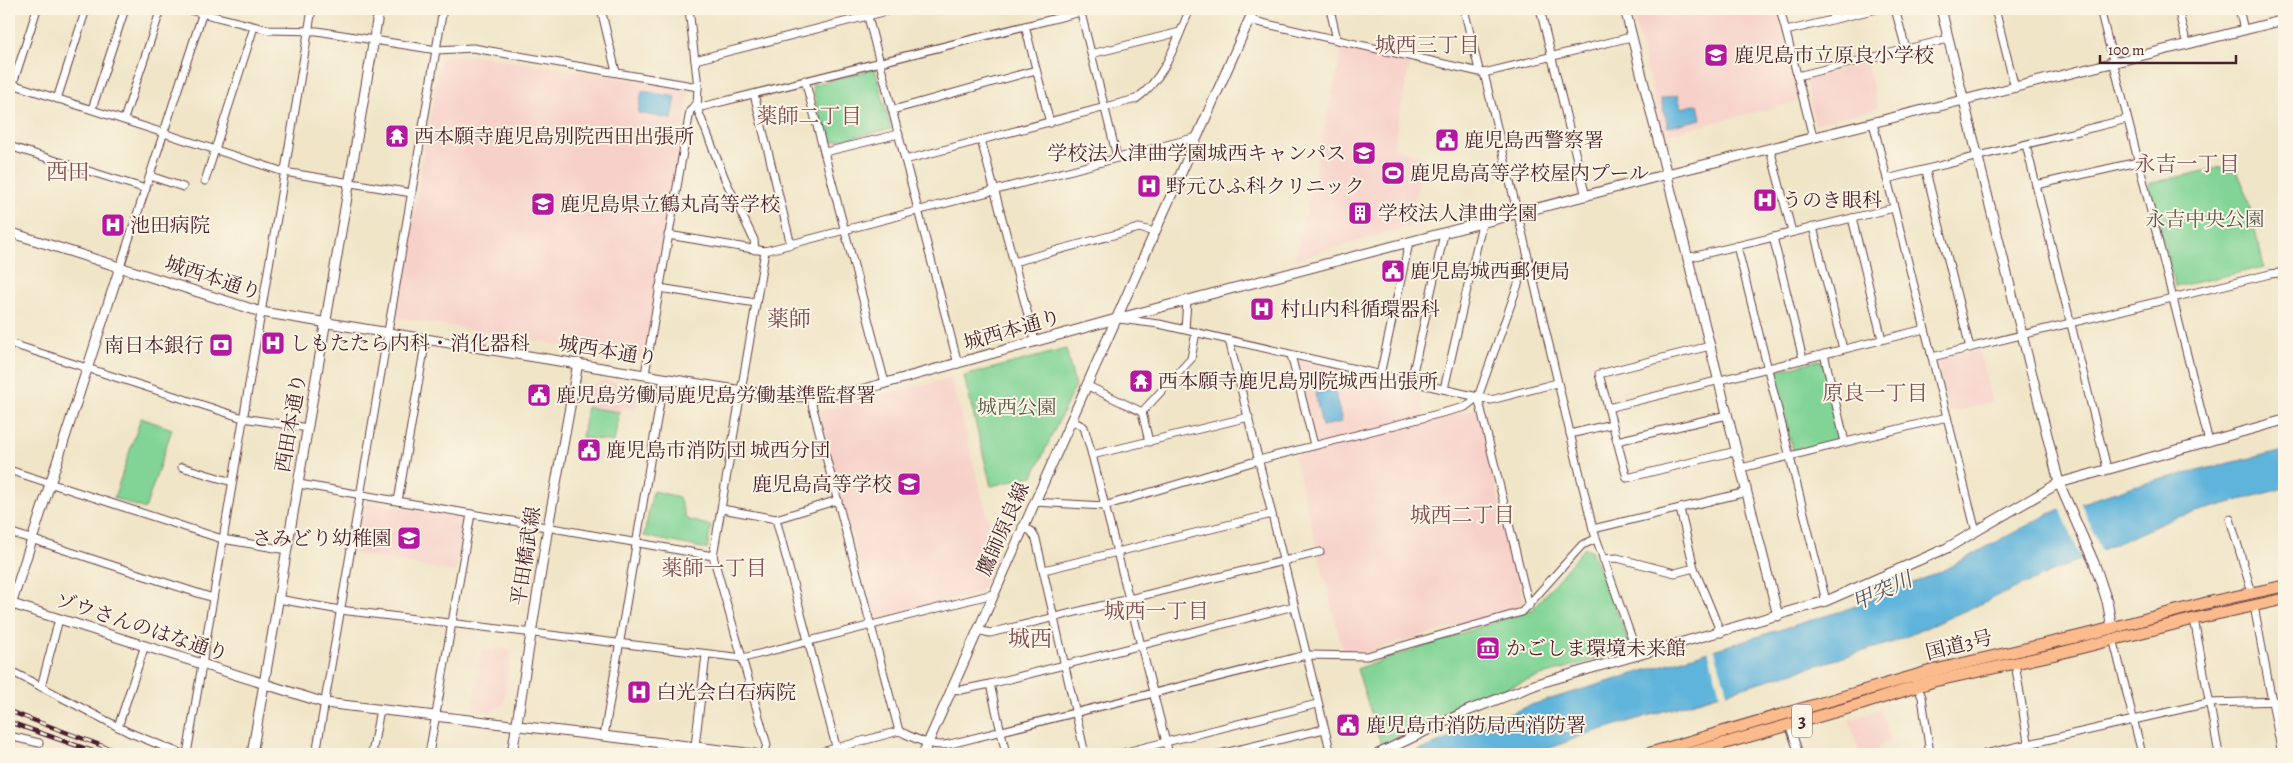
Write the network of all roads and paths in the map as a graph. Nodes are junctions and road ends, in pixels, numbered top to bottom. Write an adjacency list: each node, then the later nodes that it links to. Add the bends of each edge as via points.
1 (37, 9): 57 (street)
2 (86, 9): 62 (street)
3 (125, 9): 65 (street)
4 (161, 9): 68 (street)
5 (185, 9): 29 (street)
6 (312, 9): 37 (street)
7 (379, 9): 42 (street, 西田本通り)
8 (443, 9): 46 (street)
9 (601, 9): 54 (street)
10 (689, 9): 49 (street)
11 (895, 9): 30 (street)
12 (1094, 9): 28 (street)
13 (1190, 9): 39 (street)
14 (1254, 9): 32 (street, 鷹師原良線)
15 (1330, 9): 43 (street)
16 (1464, 9): 53 (street)
17 (1540, 9): 48 (street)
18 (1625, 9): 40 (street)
19 (1780, 9): 38 (street)
20 (1831, 9): 31 (street)
21 (1877, 9): 31 (street)
22 (1895, 9): 45 (street)
23 (1941, 9): 41 (street)
24 (1995, 9): 59 (street)
25 (2100, 9): 51 (street)
26 (2178, 9): 44 (street)
27 (2239, 9): 36 (street)
28 (1080, 10): 34 (street); 47 (street)
29 (204, 11): 35 (street); 72 (street)
30 (867, 12): 49 (street); 50 (street)
31 (1833, 19): 38 (street)
32 (1249, 20): 43 (street); 75 (street, 鷹師原良線)
33 (2284, 20): 36 (street, 城西本通り)
34 (1025, 26): 50 (street); 52 (street)
35 (254, 27): 37 (street); 79 (street)
36 (2244, 30): 44 (street, 城西本通り)
37 (307, 31): 42 (street); 87 (street)
38 (1786, 31): 55 (street)
39 (1180, 32): 47 (street); 66 (street, via 1154,85 1136,99)
40 (1631, 37): 48 (street); 88 (street)
41 (1948, 39): 45 (street); 63 (street)
42 (374, 40): 46 (street); 92 (street, 西田本通り)
43 (1337, 40): 53 (street)
44 (2187, 45): 51 (street, 城西本通り)
45 (1906, 49): 55 (street)
46 (437, 50): 54 (street, via 473,48); 97 (street)
47 (1091, 54): 66 (street)
48 (1552, 56): 53 (street); 98 (street)
49 (695, 60): 58 (street)
50 (880, 62): 56 (street); 67 (street)
51 (2114, 64): 59 (street, 城西本通り); 69 (street)
52 (1036, 70): 67 (street); 70 (street)
53 (1482, 71): 101 (street)
54 (616, 72): 58 (street)
55 (1797, 76): 74 (street)
56 (806, 80): 60 (street); 81 (street)
57 (11, 84): 61 (street); 62 (street)
58 (698, 87): 64 (street)
59 (2015, 88): 63 (street, 城西本通り)
60 (754, 94): 64 (street); 113 (street)
61 (9, 96)
62 (58, 99): 65 (street)
63 (1963, 100): 71 (street, 城西本通り); 83 (street)
64 (697, 105): 110 (street, via 690,111); 115 (street, via 725,180 754,240)
65 (92, 109): 68 (street)
66 (1104, 109): 70 (street); 82 (street)
67 (892, 110): 73 (street)
68 (124, 119): 72 (street)
69 (2128, 119): 77 (street); 85 (street)
70 (1050, 123): 76 (street)
71 (1872, 124): 74 (street, 城西本通り); 90 (street)
72 (164, 132): 79 (street); 89 (street)
73 (899, 134): 81 (street); 84 (street)
74 (1813, 137): 80 (street, 城西本通り)
75 (1197, 138): 82 (street); 107 (street, 鷹師原良線)
76 (981, 140): 84 (street); 96 (street)
77 (2026, 145): 83 (street); 93 (street)
78 (9, 146): 95 (street)
79 (216, 149): 87 (street); 91 (street)
80 (1770, 149): 88 (street, 城西本通り); 108 (street)
81 (825, 152): 105 (street)
82 (1117, 157): 96 (street)
83 (1978, 158): 86 (street); 134 (street)
84 (905, 160): 100 (street)
85 (2138, 162): 93 (street); 123 (street)
86 (1926, 171): 90 (street); 141 (street)
87 (284, 172): 92 (street); 126 (street)
88 (1666, 175): 98 (street, 城西本通り); 118 (street)
89 (150, 176): 94 (street); 95 (street)
90 (1887, 179): 99 (street)
91 (205, 180)
92 (350, 183): 97 (street); 128 (street, 西田本通り)
93 (2036, 185): 129 (street)
94 (183, 187)
95 (146, 189): 120 (street)
96 (995, 190): 100 (street); 119 (street)
97 (412, 193): 133 (street)
98 (1586, 197): 101 (street, 城西本通り)
99 (1894, 208): 102 (street); 131 (street)
100 (918, 210): 105 (street); 148 (street)
101 (1517, 214): 103 (street, 城西本通り); 117 (street)
102 (1852, 218): 104 (street); 136 (street)
103 (1482, 224): 109 (street, 城西本通り); 159 (street)
104 (1813, 228): 108 (street); 142 (street)
105 (844, 229): 113 (street); 156 (street)
106 (9, 232): 120 (street, 城西本通り)
107 (1155, 232): 119 (street, via 1139,228); 127 (street, 鷹師原良線)
108 (1792, 232): 111 (street)
109 (1444, 234): 112 (street, 城西本通り); 155 (street)
110 (668, 235): 115 (street); 122 (street)
111 (1773, 237): 114 (street); 146 (street)
112 (1409, 243): 124 (street, 城西本通り); 152 (street)
113 (791, 245): 116 (street)
114 (1737, 246): 118 (street); 150 (street)
115 (755, 250): 116 (street)
116 (765, 251): 125 (street)
117 (1527, 258): 157 (street); 162 (street)
118 (1687, 258): 140 (street)
119 (1014, 262): 138 (street)
120 (120, 267): 126 (street, 城西本通り); 149 (street)
121 (2284, 276): 123 (street, via 2270,274)
122 (659, 288): 125 (street); 151 (street)
123 (2173, 298): 129 (street); 177 (street)
124 (1187, 301): 127 (street, 城西本通り); 130 (street)
125 (756, 302): 160 (street)
126 (260, 312): 128 (street, 城西本通り); 168 (street)
127 (1116, 319): 130 (street); 138 (street, 城西本通り); 158 (street, 鷹師原良線)
128 (326, 323): 133 (street, 城西本通り); 172 (street, 西田本通り)
129 (2070, 324): 134 (street); 185 (street)
130 (1185, 329): 132 (street)
131 (1925, 329): 136 (street); 145 (street)
132 (1196, 332): 137 (street); 164 (street, via 1191,359)
133 (387, 333): 135 (street, 城西本通り); 192 (street)
134 (2023, 336): 141 (street); 188 (street)
135 (426, 339): 147 (street, 城西本通り); 194 (street)
136 (1882, 339): 142 (street)
137 (1230, 340): 144 (street); 166 (street)
138 (1035, 341): 148 (street, 城西本通り)
139 (9, 343): 149 (street)
140 (1710, 346): 154 (street); 163 (street, via 1599,374)
141 (1970, 348): 145 (street)
142 (1843, 349): 143 (street)
143 (1824, 354): 146 (street); 176 (street)
144 (1291, 355): 152 (street); 178 (street)
145 (1932, 357): 167 (street)
146 (1803, 359): 150 (street)
147 (578, 363): 151 (street, 城西本通り); 203 (street, 平田橋武線)
148 (958, 364): 156 (street, 城西本通り)
149 (87, 368): 168 (street); 189 (street)
150 (1768, 368): 154 (street); 181 (street)
151 (645, 374): 153 (street, 城西本通り)
152 (1380, 375): 155 (street)
153 (664, 378): 160 (street, 城西本通り); 211 (street)
154 (1718, 380): 163 (street); 165 (street)
155 (1411, 381): 159 (street)
156 (885, 383): 161 (street, 城西本通り, via 857,391)
157 (1557, 383): 162 (street, via 1492,400); 173 (street)
158 (1086, 385): 164 (street); 169 (street, 鷹師原良線)
159 (1444, 389): 162 (street)
160 (742, 391): 161 (street, 城西本通り); 197 (street)
161 (810, 397): 193 (street)
162 (1478, 397): 178 (street, via 1465,407); 230 (street)
163 (1608, 408): 171 (street)
164 (1142, 412): 174 (street)
165 (1727, 415): 175 (street); 179 (street)
166 (1249, 417): 174 (street); 182 (street)
167 (1947, 417): 176 (street); 207 (street)
168 (243, 418): 172 (street); 187 (street)
169 (1071, 420): 180 (street, via 1084,427); 195 (street, 鷹師原良線)
170 (2284, 420): 177 (street)
171 (1612, 424): 173 (street); 175 (street)
172 (308, 428): 190 (street, 西田本通り)
173 (1570, 434): 205 (street)
174 (1149, 442): 180 (street)
175 (1617, 442): 179 (street, via 1626,478)
176 (1845, 442): 181 (street)
177 (2209, 442): 185 (street)
178 (1314, 446): 182 (street)
179 (1736, 451): 184 (street)
180 (1092, 455): 196 (street)
181 (1790, 456): 184 (street); 227 (street)
182 (1259, 460): 196 (street); 200 (street)
183 (182, 468): 187 (street)
184 (1741, 468): 191 (street)
185 (2107, 468): 188 (street)
186 (9, 470): 189 (street)
187 (232, 482): 208 (street)
188 (2059, 482): 207 (street); 242 (street, via 2094,563 2107,601)
189 (49, 484): 208 (street); 209 (street)
190 (299, 484): 192 (street); 212 (street, 西田本通り)
191 (1746, 492): 198 (street); 233 (street)
192 (360, 495): 194 (street); 232 (street)
193 (838, 500): 201 (street); 238 (street)
194 (398, 501): 199 (street)
195 (1034, 502): 196 (street); 204 (street, 鷹師原良線)
196 (1104, 506): 213 (street)
197 (722, 509): 201 (street); 215 (street)
198 (1680, 509): 205 (street); 218 (street)
199 (471, 514): 203 (street); 237 (street)
200 (1272, 514): 213 (street); 217 (street)
201 (776, 519): 243 (street)
202 (2230, 519): 221 (street)
203 (548, 527): 211 (street); 240 (street, 平田橋武線)
204 (1022, 527): 219 (street, via 1032,530); 222 (street, 鷹師原良線)
205 (1593, 529): 210 (street)
206 (9, 532): 209 (street)
207 (1976, 532): 227 (street, via 1914,564)
208 (222, 538): 212 (street); 223 (street)
209 (32, 539): 223 (street); 228 (street)
210 (1596, 539): 216 (street); 230 (street, via 1582,545)
211 (636, 543): 215 (street); 244 (street)
212 (287, 550): 225 (street, 西田本通り)
213 (1116, 552): 219 (street); 226 (street)
214 (1320, 552): 217 (street)
215 (713, 556): 250 (street)
216 (1603, 559): 218 (street, via 1618,558 1675,573); 249 (street)
217 (1284, 560): 226 (street); 229 (street)
218 (1694, 568): 241 (street)
219 (1044, 570): 234 (street)
220 (2284, 586): 221 (highway, 国道3号 / 3)
221 (2252, 593): 242 (highway, 国道3号 / 3)
222 (993, 594): 238 (street); 239 (street, 鷹師原良線)
223 (213, 598): 252 (street)
224 (2284, 598): 231 (highway, 国道3号 / 3)
225 (278, 599): 232 (street); 256 (street, 西田本通り)
226 (1129, 599): 234 (street); 246 (street)
227 (1826, 601): 233 (street)
228 (10, 606): 235 (street, ゾウさんのはな通り)
229 (1294, 606): 246 (street); 248 (street)
230 (1529, 606): 248 (street, via 1522,612 1367,656)
231 (2254, 606): 236 (highway, 国道3号 / 3); 261 (street)
232 (340, 610): 237 (street); 263 (street)
233 (1778, 616): 241 (street)
234 (1053, 617): 239 (street, via 990,633); 253 (street)
235 (59, 618): 245 (street, ゾウさんのはな通り); 258 (street)
236 (2194, 618): 242 (highway, 国道3号 / 3); 264 (street)
237 (452, 623): 240 (street); 268 (street)
238 (871, 626): 243 (street); 274 (street)
239 (977, 630): 259 (street, 鷹師原良線)
240 (532, 632): 244 (street); 271 (street, 平田橋武線)
241 (1721, 632): 249 (street)
242 (2112, 634): 251 (highway, 国道3号 / 3); 255 (highway, 国道3号 / 3, via 1954,665); 269 (street)
243 (808, 642): 250 (street); 283 (street)
244 (619, 643): 247 (street); 277 (street)
245 (145, 645): 252 (street, ゾウさんのはな通り); 272 (street)
246 (1141, 646): 253 (street); 260 (street)
247 (706, 655): 250 (street); 282 (street)
248 (1306, 655): 260 (street); 265 (street)
249 (1638, 656): 301 (street, via 1540,683 1467,711)
250 (743, 658): 292 (street, via 766,745)
251 (2015, 663): 255 (highway, 国道3号 / 3, via 1934,681); 281 (street)
252 (201, 664): 256 (street, ゾウさんのはな通り); 285 (street)
253 (1064, 665): 257 (street); 267 (street)
254 (9, 670): 258 (street)
255 (1915, 682): 270 (highway, 国道3号 / 3); 302 (highway, 国道3号 / 3); 305 (street, via 1922,697)
256 (264, 684): 263 (street, ゾウさんのはな通り); 286 (street, 西田本通り)
257 (990, 684): 259 (street); 275 (street)
258 (41, 686): 272 (street)
259 (951, 689): 280 (street, 鷹師原良線)
260 (1153, 693): 267 (street); 278 (street)
261 (2272, 701): 262 (street); 264 (street); 310 (street)
262 (2284, 701)
263 (325, 703): 266 (street, ゾウさんのはな通り); 287 (street)
264 (2208, 703): 269 (street); 309 (street)
265 (1317, 704): 273 (street); 278 (street)
266 (380, 709): 268 (street, ゾウさんのはな通り); 288 (street)
267 (1076, 712): 275 (street); 296 (street)
268 (436, 715): 271 (street, ゾウさんのはな通り); 289 (street)
269 (2133, 720): 281 (street); 308 (street)
270 (1789, 724): 303 (highway, 国道3号 / 3); 304 (street)
271 (516, 726): 277 (street, ゾウさんのはな通り); 290 (street, 平田橋武線)
272 (118, 727): 284 (street)
273 (1324, 729): 299 (street); 300 (street)
274 (900, 731): 280 (street); 283 (street)
275 (1001, 732): 280 (street, via 940,746); 295 (street)
276 (9, 736): 279 (street)
277 (604, 736): 282 (street, ゾウさんのはな通り)
278 (1166, 742): 297 (street); 298 (street)
279 (39, 743)
280 (927, 744): 294 (street, 鷹師原良線)
281 (2029, 744): 306 (street); 307 (street)
282 (695, 750): 291 (street, ゾウさんのはな通り)
283 (837, 752): 293 (street)
284 (182, 754)
285 (187, 754)
286 (252, 754)
287 (316, 754)
288 (372, 754)
289 (429, 754)
290 (512, 754)
291 (755, 754)
292 (764, 754)
293 (814, 754)
294 (923, 754)
295 (1006, 754)
296 (1085, 754)
297 (1118, 754)
298 (1169, 754)
299 (1220, 754)
300 (1331, 754)
301 (1378, 754)
302 (1647, 754)
303 (1687, 754)
304 (1799, 754)
305 (1930, 754)
306 (1984, 754)
307 (2030, 754)
308 (2142, 754)
309 (2219, 754)
310 (2282, 754)

